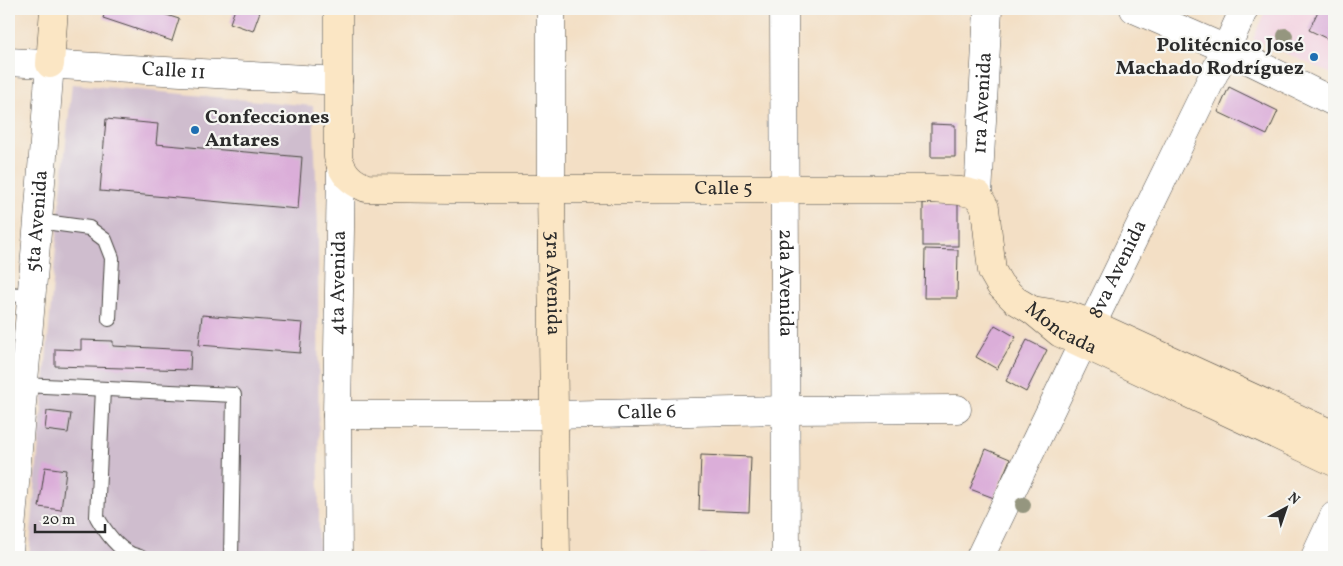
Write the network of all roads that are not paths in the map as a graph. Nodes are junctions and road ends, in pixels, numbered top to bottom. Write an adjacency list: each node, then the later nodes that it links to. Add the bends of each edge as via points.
1 (54, 9): 10 (street, 5ta Avenida)
2 (338, 9): 11 (street, 4ta Avenida)
3 (551, 9): 14 (street, 3ra Avenida)
4 (784, 9): 15 (street, 2da Avenida)
5 (988, 9): 16 (street, 1ra Avenida)
6 (1134, 9): 8 (street)
7 (1244, 9): 8 (street, 8va Avenida)
8 (1226, 49): 12 (street); 20 (street, 8va Avenida)
9 (9, 62): 10 (street, Calle 11)
10 (50, 64): 11 (street, Calle 11); 17 (street, 5ta Avenida)
11 (338, 81): 13 (street, 4ta Avenida, via 338,157)
12 (1334, 102)
13 (341, 168): 14 (street, Calle 5, via 366,188); 25 (street, 4ta Avenida)
14 (551, 189): 15 (street, Calle 5); 26 (street, 3ra Avenida)
15 (786, 189): 16 (street, Calle 5, via 931,189); 24 (street, 2da Avenida)
16 (978, 196): 20 (street, Moncada, via 985,208 992,271 1000,285 1060,334)
17 (38, 222): 18 (street, 5ta Avenida); 19 (lane, via 89,228 105,240 112,258)
18 (20, 295): 21 (street, 5ta Avenida)
19 (109, 319)
20 (1087, 334): 27 (street, Moncada); 28 (street, Moncada); 37 (street, 8va Avenida)
21 (23, 385): 22 (lane); 30 (street, 5ta Avenida)
22 (104, 389): 32 (lane, via 97,518 114,542 129,554); 33 (lane, via 234,395)
23 (957, 409): 24 (street, Calle 6)
24 (786, 410): 26 (street, Calle 6); 36 (street, 2da Avenida)
25 (337, 415): 26 (street, Calle 6); 34 (street, 4ta Avenida)
26 (553, 415): 35 (street, 3ra Avenida)
27 (1334, 435)
28 (1334, 462)
29 (1334, 516): 38 (street)
30 (10, 518): 31 (street, 5ta Avenida)
31 (9, 552)
32 (140, 557)
33 (231, 557)
34 (338, 557)
35 (556, 557)
36 (786, 557)
37 (980, 557)
38 (1315, 557)

